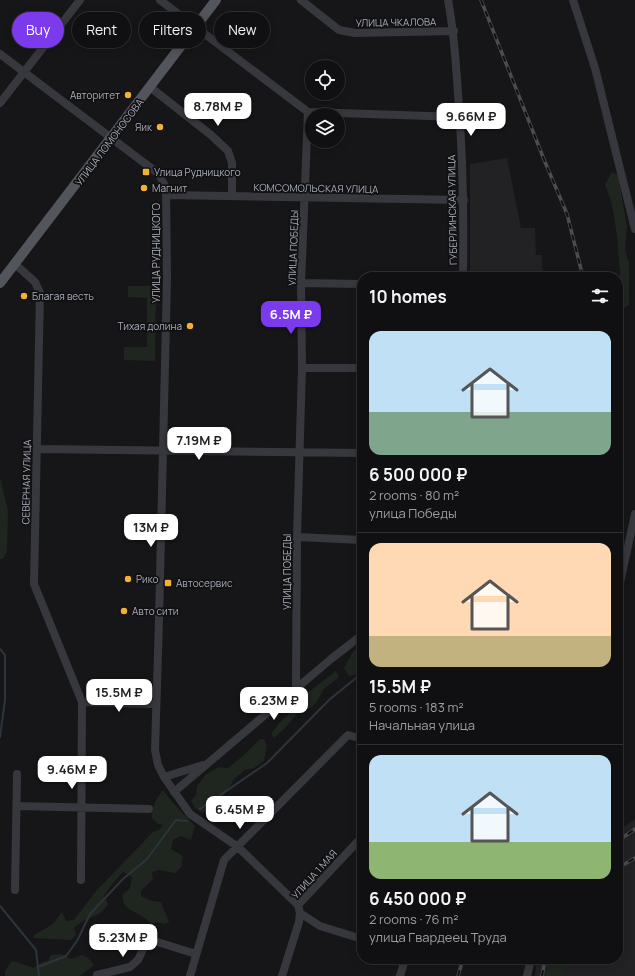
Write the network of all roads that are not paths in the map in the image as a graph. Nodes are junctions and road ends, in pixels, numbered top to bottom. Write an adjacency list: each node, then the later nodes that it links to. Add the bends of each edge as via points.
1 (80, 0): 13 (street)
2 (160, 0): 7 (street)
3 (216, 0): 8 (main road, УЛИЦА ЛОМОНОСОВА)
4 (300, 0): 9 (street, УЛИЦА ЧКАЛОВА, via 339,30 356,33)
5 (448, 0): 9 (street, ГУБЕРЛИНСКАЯ УЛИЦА)
6 (573, 0): 25 (street, via 595,68)
7 (175, 12)
8 (206, 14)
9 (454, 31): 18 (street, ГУБЕРЛИНСКАЯ УЛИЦА)
10 (206, 36): 16 (street)
11 (180, 48): 14 (main road, УЛИЦА ЛОМОНОСОВА)
12 (0, 54): 13 (street, УЛИЦА РУДНИЦКОГО)
13 (25, 71): 15 (street); 19 (street, УЛИЦА РУДНИЦКОГО)
14 (150, 87): 19 (main road, УЛИЦА ЛОМОНОСОВА); 22 (street, via 211,135 228,152 232,164)
15 (0, 103)
16 (305, 110)
17 (345, 113): 18 (street)
18 (460, 117): 24 (street, ГУБЕРЛИНСКАЯ УЛИЦА)
19 (112, 138): 21 (street, УЛИЦА РУДНИЦКОГО, via 159,174); 26 (main road, УЛИЦА ЛОМОНОСОВА)
20 (307, 148): 23 (street, УЛИЦА ПОБЕДЫ)
21 (167, 195): 22 (street, КОМСОМОЛЬСКАЯ УЛИЦА); 34 (street, УЛИЦА РУДНИЦКОГО)
22 (232, 196): 23 (street, КОМСОМОЛЬСКАЯ УЛИЦА)
23 (305, 197): 24 (street, КОМСОМОЛЬСКАЯ УЛИЦА); 29 (street, УЛИЦА ПОБЕДЫ)
24 (464, 200): 27 (street, ГУБЕРЛИНСКАЯ УЛИЦА)
25 (635, 229)
26 (15, 264): 28 (main road, УЛИЦА ЛОМОНОСОВА); 33 (street, СЕВЕРНАЯ УЛИЦА, via 35,282 40,293)
27 (463, 272)
28 (0, 283)
29 (301, 283): 30 (street); 31 (street, УЛИЦА ПОБЕДЫ)
30 (357, 284)
31 (302, 368): 32 (street); 35 (street, УЛИЦА ПОБЕДЫ)
32 (357, 368)
33 (37, 449): 34 (street); 43 (street, СЕВЕРНАЯ УЛИЦА, via 34,584)
34 (163, 450): 35 (street); 44 (street, УЛИЦА РУДНИЦКОГО)
35 (299, 453): 36 (street); 38 (street, УЛИЦА ПОБЕДЫ)
36 (357, 453)
37 (635, 514): 40 (street)
38 (297, 537): 39 (street); 42 (street, УЛИЦА ПОБЕДЫ)
39 (357, 540)
40 (623, 569)
41 (357, 639): 42 (street)
42 (296, 689): 46 (street)
43 (82, 702): 44 (street); 51 (street)
44 (156, 704): 48 (street, УЛИЦА РУДНИЦКОГО, via 155,750 158,766)
45 (357, 737): 54 (street, via 348,735)
46 (205, 765): 48 (street); 49 (street)
47 (17, 774): 50 (street)
48 (164, 777): 49 (street, УЛИЦА РУДНИЦКОГО)
49 (174, 792): 54 (street, УЛИЦА РУДНИЦКОГО, via 190,814)
50 (17, 806): 51 (street); 56 (street)
51 (82, 808): 52 (street); 55 (street)
52 (149, 809)
53 (357, 843): 57 (street, УЛИЦА 1 МАЯ)
54 (238, 847): 57 (street, УЛИЦА РУДНИЦКОГО); 59 (street, via 224,860)
55 (81, 880)
56 (15, 890)
57 (299, 909): 58 (street, УЛИЦА РУДНИЦКОГО, via 320,926); 64 (street, УЛИЦА 1 МАЯ, via 299,922)
58 (357, 938)
59 (196, 954): 62 (street, via 148,939 138,960 130,967); 63 (street)
60 (404, 964): 65 (street)
61 (530, 964): 66 (street)
62 (97, 975)
63 (190, 976)
64 (282, 976)
65 (400, 976)
66 (527, 976)

